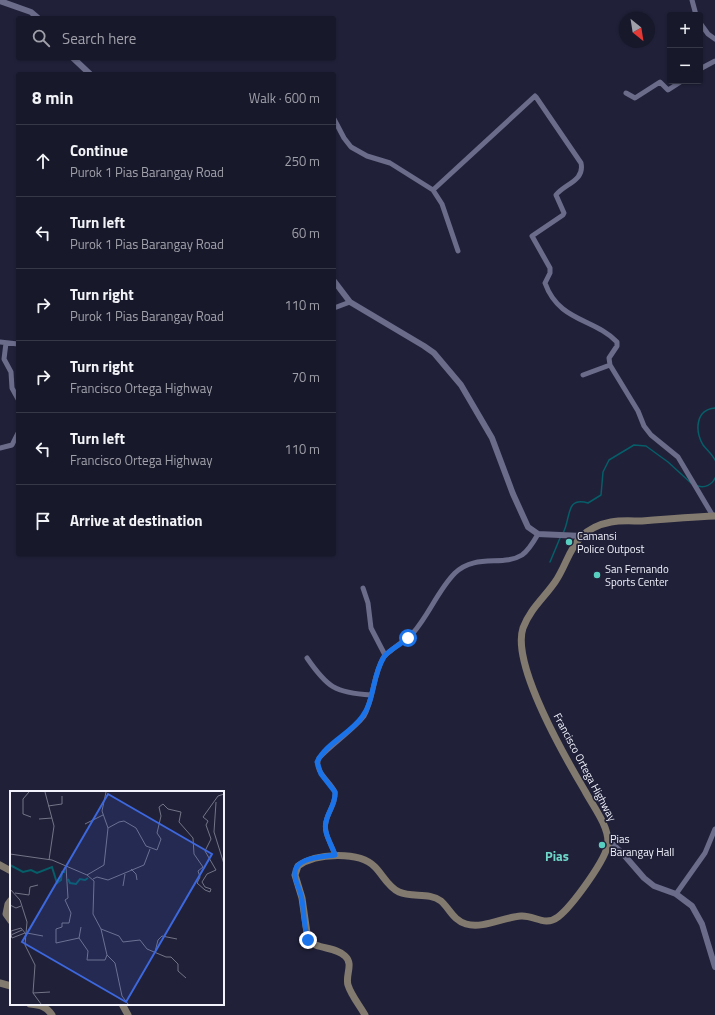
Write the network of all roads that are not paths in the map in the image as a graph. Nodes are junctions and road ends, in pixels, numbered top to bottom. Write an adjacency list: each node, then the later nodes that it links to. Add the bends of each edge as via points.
1 (692, 0): 3 (street)
2 (0, 1): 4 (street)
3 (695, 12)
4 (36, 16)
5 (703, 27): 6 (street)
6 (715, 39)
7 (74, 60): 10 (street)
8 (715, 61): 9 (street)
9 (703, 67)
10 (88, 72)
11 (677, 84): 12 (street, via 668,90 660,82 635,98)
12 (626, 93)
13 (336, 123): 14 (street, via 344,138 356,151 390,163)
14 (432, 190): 15 (street, via 442,204); 22 (street, via 535,96 581,164 582,171 576,180 556,195 563,215 532,236 550,268 545,283 549,295 574,317 617,342 609,358)
15 (458, 251)
16 (336, 284): 17 (street)
17 (350, 302): 18 (street); 28 (street, via 434,353 461,386 492,438 523,519 528,527)
18 (336, 307)
19 (0, 342): 20 (street)
20 (6, 343): 21 (street); 24 (street, via 4,359 11,372 12,388)
21 (16, 344)
22 (610, 364): 23 (street); 27 (street, via 644,426 678,457)
23 (583, 375)
24 (16, 396)
25 (16, 437): 26 (street, via 12,445)
26 (0, 448)
27 (714, 516): 29 (main road, Francisco Ortega Highway, via 612,522 596,527)
28 (538, 534): 29 (street); 31 (street, via 522,555 510,559 473,563 456,573 417,628 404,643)
29 (582, 536): 35 (main road, Francisco Ortega Highway, via 554,584 531,612 521,638 528,671 551,730 597,812)
30 (363, 588): 31 (street, via 371,628)
31 (385, 655): 33 (street, via 376,674)
32 (308, 658): 33 (street, via 322,679 330,685 347,692)
33 (371, 695): 36 (street, via 361,719 317,762 321,774 335,792 333,807 325,827)
34 (715, 829): 39 (street, via 705,853)
35 (608, 840): 36 (main road, via 607,849 588,882 559,917 550,921 524,916 477,925 467,924 455,918 439,900 395,890 375,866 367,861); 39 (street, via 654,886)
36 (335, 855): 49 (main road, via 304,861 298,866 295,875 302,898 308,940 316,946 337,951 347,958 348,986)
37 (0, 865): 38 (main road)
38 (10, 870)
39 (676, 894): 42 (street, via 692,906 697,914)
40 (10, 901): 41 (main road, via 6,914)
41 (10, 920)
42 (715, 967)
43 (0, 983): 44 (main road)
44 (10, 986)
45 (41, 1005): 47 (main road)
46 (123, 1005): 48 (main road)
47 (52, 1015)
48 (128, 1015)
49 (365, 1015)

